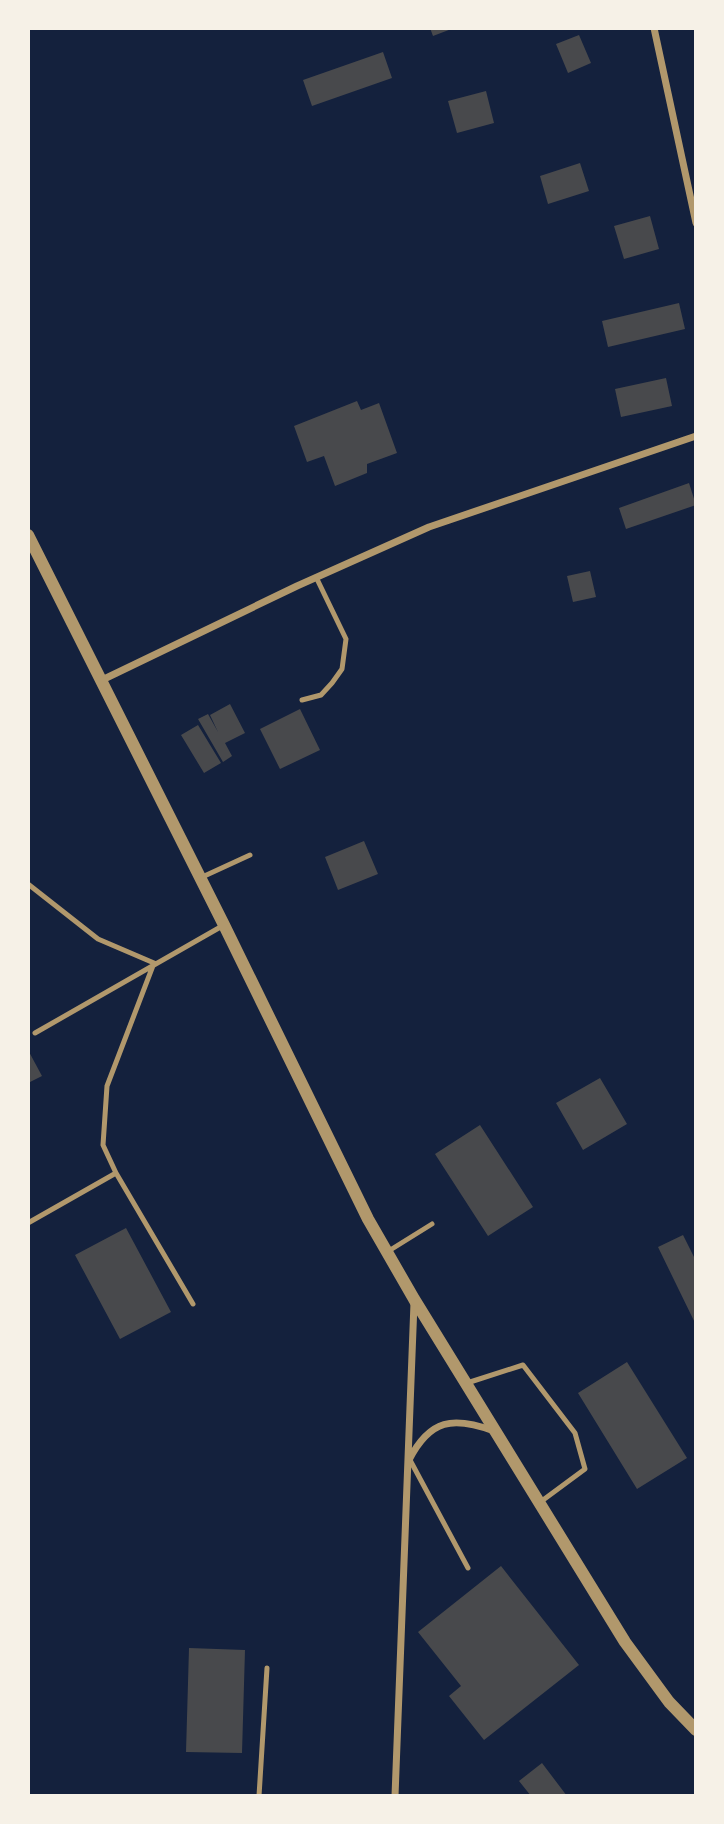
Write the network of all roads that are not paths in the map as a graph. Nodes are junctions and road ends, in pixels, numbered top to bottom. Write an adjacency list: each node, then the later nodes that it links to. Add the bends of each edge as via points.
1 (654, 28): 2 (street)
2 (696, 223)
3 (696, 436): 5 (street, via 429,527)
4 (28, 535): 6 (street)
5 (316, 577): 6 (street); 7 (lane, via 346,639 342,669 332,683 321,695)
6 (102, 680): 9 (street)
7 (302, 700)
8 (250, 855): 9 (lane)
9 (200, 878): 11 (street)
10 (28, 884): 12 (lane, via 98,939)
11 (224, 925): 12 (lane); 17 (street)
12 (154, 964): 13 (lane); 14 (lane, via 107,1086 103,1145)
13 (35, 1033)
14 (116, 1174): 15 (lane); 19 (lane)
15 (28, 1223)
16 (432, 1224): 17 (lane)
17 (387, 1252): 18 (street)
18 (414, 1299): 20 (street); 22 (street)
19 (192, 1304)
20 (466, 1384): 21 (street); 23 (lane, via 523,1365 575,1433 585,1469)
21 (496, 1432): 22 (street, via 460,1422 446,1425 419,1441); 23 (street)
22 (409, 1462): 24 (lane); 28 (street)
23 (539, 1503): 26 (street, via 625,1642)
24 (468, 1568)
25 (267, 1668): 27 (lane)
26 (696, 1730)
27 (259, 1796)
28 (395, 1796)

